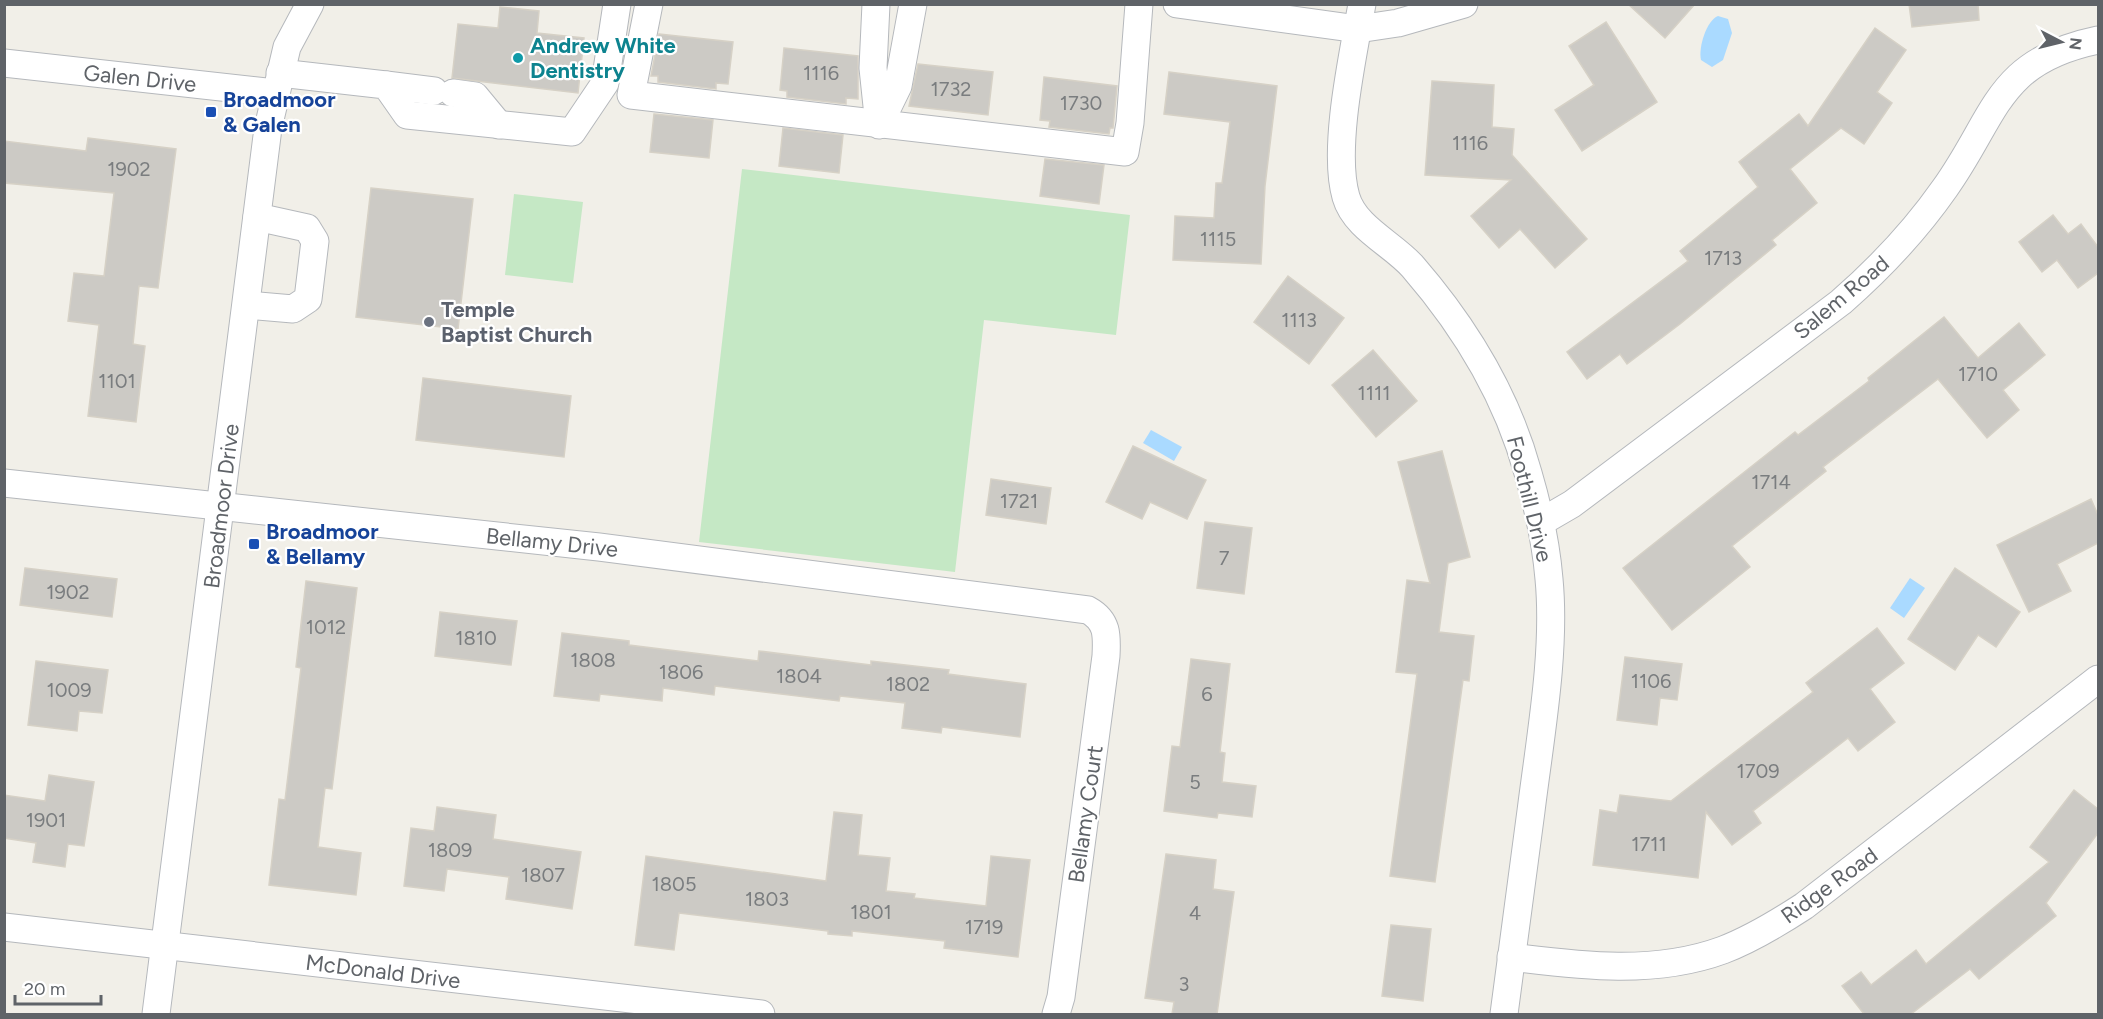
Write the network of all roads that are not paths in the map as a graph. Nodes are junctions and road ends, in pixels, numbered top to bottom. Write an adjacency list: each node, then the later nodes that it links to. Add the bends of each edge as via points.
1 (310, 4): 12 (street, Broadmoor Drive, via 287,47)
2 (617, 4): 15 (street, via 605,83 572,132)
3 (648, 4): 14 (street, via 631,95)
4 (876, 4): 14 (street, via 873,68)
5 (912, 4): 14 (street, via 898,86)
6 (1139, 4): 14 (street, via 1125,152)
7 (1177, 4): 9 (street)
8 (1464, 4): 9 (street, via 1398,23)
9 (1360, 17): 20 (street, Foothill Drive, via 1342,136 1342,178 1347,201 1362,222 1411,264 1452,315 1484,364 1510,420)
10 (2098, 40): 20 (street, Salem Road, via 2067,46 2040,60 2012,82 1991,109 1947,186 1911,233 1881,267 1841,302 1572,504)
11 (4, 63): 12 (street, Galen Drive)
12 (278, 83): 13 (street, Galen Drive); 16 (street, Broadmoor Drive)
13 (386, 85): 15 (street, Galen Drive, via 475,96); 15 (street, via 407,115)
14 (879, 124)
15 (499, 125)
16 (257, 217): 17 (street, Broadmoor Drive); 17 (street, via 307,228 315,241 308,298 292,309)
17 (247, 305): 19 (street, Broadmoor Drive)
18 (4, 483): 19 (street, Bellamy Drive)
19 (222, 507): 21 (street, Bellamy Drive, via 673,555 1078,607); 24 (street, Broadmoor Drive)
20 (1541, 522): 25 (street, Foothill Drive, via 1550,623 1541,734)
21 (1097, 615): 28 (street, Bellamy Court, via 1107,634 1106,656)
22 (2098, 679): 25 (street, Ridge Road, via 1804,906 1724,950 1685,961 1630,968)
23 (4, 927): 24 (street, McDonald Drive)
24 (165, 945): 26 (street, Broadmoor Drive); 27 (street, McDonald Drive)
25 (1511, 957): 29 (street, Foothill Drive)
26 (156, 1014)
27 (761, 1014)
28 (1056, 1014)
29 (1504, 1014)

